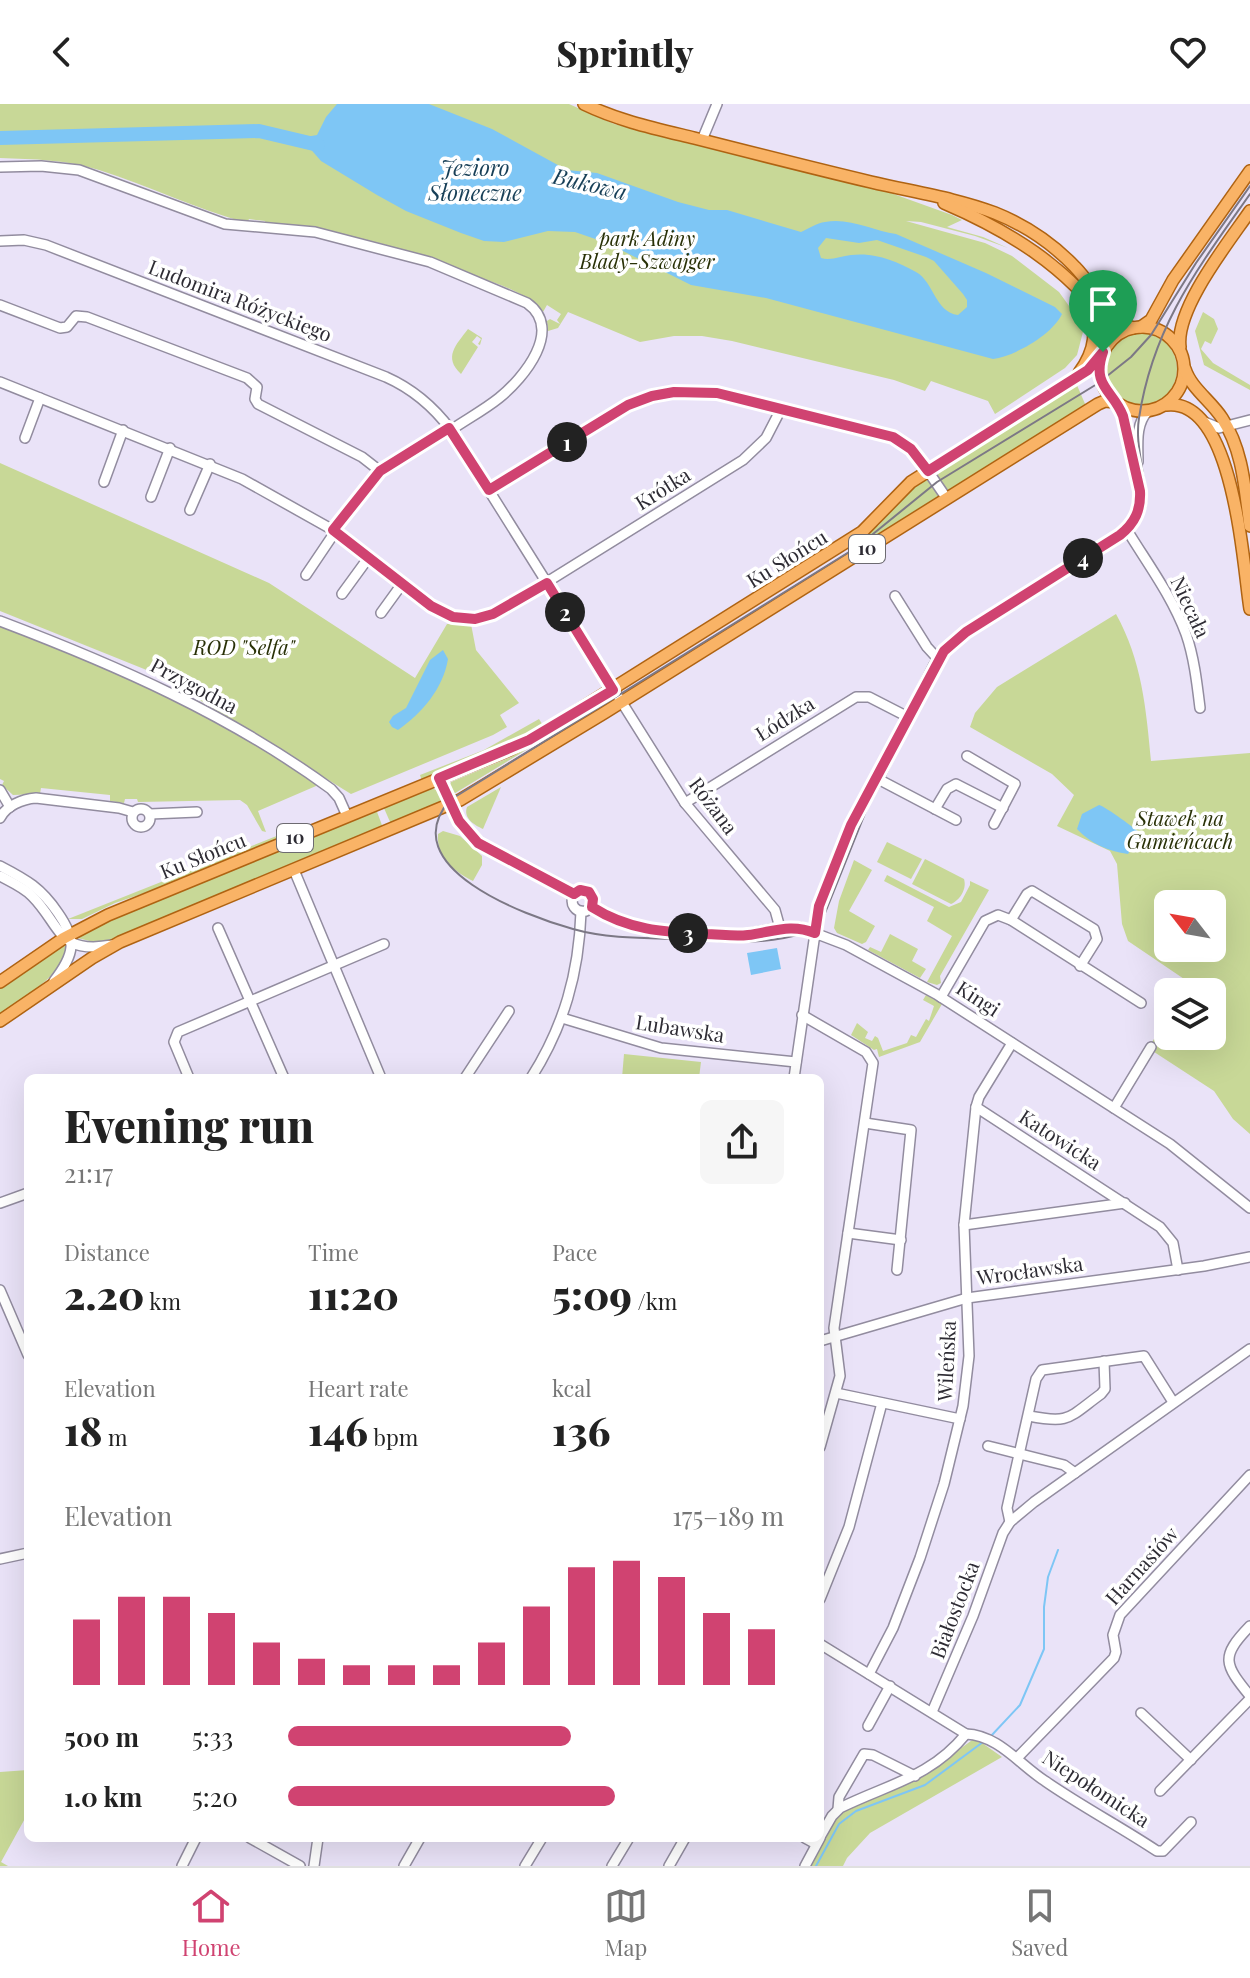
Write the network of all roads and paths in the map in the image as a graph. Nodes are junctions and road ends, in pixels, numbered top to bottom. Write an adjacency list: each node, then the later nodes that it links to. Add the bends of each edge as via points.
1 (584, 104): 3 (main road, via 616,118)
2 (717, 104): 3 (street)
3 (702, 140): 6 (main road)
4 (0, 167): 25 (street, via 79,170 225,224 315,232 430,262 527,303 542,323 537,351 508,390)
5 (1250, 171): 11 (main road, 10, via 1178,272 1151,320)
6 (918, 192): 9 (main road, via 1024,245); 11 (main road, via 983,209 1043,239 1078,270 1118,318)
7 (1250, 211): 13 (main road, via 1203,279 1181,329)
8 (0, 240): 25 (street, Ludomira Różyckiego, via 40,243 390,379 426,401)
9 (1079, 289): 12 (main road, via 1108,324 1111,334); 16 (main road, via 1092,316 1095,341)
10 (0, 305): 30 (street, via 60,328 76,316 87,317 247,378 257,387 258,404)
11 (1137, 327): 12 (main road, 10, via 1118,334); 13 (main road, via 1164,333)
12 (1105, 349): 16 (main road, Ku Słońcu / 10, via 1092,367); 18 (main road, via 1100,378)
13 (1181, 353): 14 (main road)
14 (1184, 368): 19 (main road, via 1180,389); 24 (main road)
15 (0, 382): 17 (street, Krótka)
16 (1070, 382): 31 (main road, Ku Słońcu / 10)
17 (40, 398): 26 (street, Krótka); 27 (street)
18 (1116, 403): 21 (main road); 32 (street); 36 (main road, Ku Słońcu / 10, via 1098,404)
19 (1166, 405): 21 (main road); 22 (main road, via 1182,405)
20 (781, 409): 31 (street, via 893,437); 34 (street, via 707,392 652,396); 43 (street, Krótka, via 751,454)
21 (1148, 411): 32 (street, via 1139,426)
22 (1199, 419): 24 (street); 47 (main road, via 1230,475)
23 (1250, 420): 24 (street)
24 (1228, 427): 38 (main road, via 1240,459)
25 (450, 429): 30 (street); 34 (street, Ludomira Różyckiego)
26 (123, 430): 28 (street, Krótka); 33 (street)
27 (25, 438)
28 (170, 448): 29 (street, Krótka); 35 (street)
29 (210, 464): 37 (street); 40 (street, Krótka)
30 (380, 471): 40 (street)
31 (928, 471): 36 (street); 51 (main road, Ku Słońcu / 10, via 862,532)
32 (1138, 481): 39 (street, via 1140,507)
33 (104, 482)
34 (489, 490): 43 (street, Ludomira Różyckiego)
35 (151, 497)
36 (947, 499): 52 (main road, Ku Słońcu / 10)
37 (190, 510)
38 (1250, 526)
39 (1127, 530): 50 (street, via 966,632); 53 (street, Niecała, via 1186,634)
40 (334, 531): 41 (street, Krótka); 42 (street)
41 (369, 557): 44 (street, Krótka); 45 (street)
42 (306, 575)
43 (547, 583): 44 (street, Krótka, via 500,611 469,619 436,610); 51 (street, Ludomira Różyckiego)
44 (402, 584): 48 (street)
45 (342, 594)
46 (895, 596): 50 (street)
47 (1250, 609)
48 (381, 613)
49 (0, 621): 67 (street, Przygodna, via 132,674 238,729 331,789)
50 (938, 659): 54 (street)
51 (613, 690): 52 (street); 56 (main road, Ku Słońcu / 10, via 529,740)
52 (621, 702): 59 (street, Różana); 60 (main road, Ku Słońcu / 10)
53 (1200, 708)
54 (908, 717): 57 (street); 59 (street, Łódzka, via 869,697 856,697)
55 (967, 756): 62 (street, via 1015,784)
56 (439, 778): 60 (street); 67 (main road, Ku Słońcu / 10)
57 (878, 779): 63 (street); 80 (street, via 846,837 819,906)
58 (0, 790): 61 (street)
59 (685, 803): 79 (street, Różana, via 775,910)
60 (451, 805): 72 (main road, Ku Słońcu / 10); 74 (street, via 482,846)
61 (10, 807): 64 (street, via 36,798); 68 (street)
62 (1003, 808): 63 (street, via 956,784); 70 (street)
63 (935, 809): 69 (street)
64 (133, 812): 66 (street, via 142,808); 66 (street, via 133,823 141,827 149,823)
65 (197, 812): 66 (street)
66 (150, 814)
67 (347, 816): 81 (main road, Ku Słońcu / 10, via 120,910)
68 (0, 818)
69 (956, 820)
70 (994, 824)
71 (0, 866): 81 (street, via 43,892)
72 (294, 870): 82 (main road, Ku Słońcu / 10); 84 (street)
73 (0, 876): 81 (street, via 31,894)
74 (574, 894): 75 (street, via 589,892); 76 (street, via 573,906)
75 (592, 907): 76 (street); 79 (street, Kingi, via 652,931 745,935)
76 (581, 912): 93 (street, via 576,968)
77 (1011, 920): 85 (street); 85 (street, via 1032,891 1094,929 1097,939); 88 (street, via 998,915 985,921)
78 (218, 928): 89 (street)
79 (780, 928): 80 (street, Kingi)
80 (815, 933): 88 (street, Kingi); 92 (street)
81 (69, 938): 82 (street, Ku Słońcu, via 98,946); 86 (main road, Ku Słońcu / 10); 87 (street, Ku Słońcu, via 64,967)
82 (120, 942): 87 (main road, Ku Słońcu / 10)
83 (384, 944): 84 (street)
84 (335, 965): 89 (street); 100 (street)
85 (1080, 966): 90 (street)
86 (0, 982)
87 (47, 989): 94 (main road, Ku Słońcu / 10)
88 (941, 997): 95 (street, Kingi)
89 (250, 1002): 98 (street, via 178,1032 174,1042); 99 (street)
90 (1141, 1003)
91 (509, 1011): 101 (street)
92 (802, 1015): 97 (street); 106 (street, via 872,1058)
93 (562, 1018): 97 (street, Lubawska, via 661,1048); 102 (street)
94 (0, 1021)
95 (1012, 1043): 104 (street, Wileńska); 105 (street, Kingi)
96 (1151, 1047): 105 (street)
97 (796, 1062): 103 (street)
98 (187, 1074)
99 (282, 1074)
100 (379, 1074)
101 (468, 1074)
102 (533, 1074)
103 (794, 1074)
104 (976, 1107): 109 (street, Katowicka); 111 (street, Wileńska)
105 (1114, 1108): 110 (street, Kingi, via 1187,1156)
106 (865, 1123): 112 (street); 113 (street, via 911,1130)
107 (24, 1194): 108 (street)
108 (0, 1203)
109 (1125, 1203): 111 (street); 116 (street, Katowicka, via 1167,1233)
110 (1250, 1208)
111 (964, 1225): 118 (street, Wileńska)
112 (848, 1233): 113 (street); 119 (street)
113 (901, 1240): 115 (street)
114 (1250, 1257): 116 (street, Wrocławska)
115 (897, 1270)
116 (1178, 1270): 118 (street, Wrocławska)
117 (0, 1290): 121 (street)
118 (967, 1298): 119 (street, Wrocławska); 128 (street, Wileńska, via 968,1369)
119 (833, 1337): 120 (street, Wrocławska); 124 (street, via 840,1371)
120 (824, 1340)
121 (24, 1346)
122 (1250, 1349): 125 (street, Białostocka)
123 (1104, 1361): 125 (street, Białostocka, via 1144,1356); 127 (street, Białostocka, via 1042,1370); 127 (street, via 1101,1394 1066,1419)
124 (836, 1393): 126 (street); 129 (street)
125 (1173, 1402): 132 (street, Białostocka)
126 (882, 1403): 128 (street); 137 (street, via 849,1527)
127 (1029, 1416): 131 (street, Białostocka)
128 (960, 1419): 140 (street, Wileńska, via 920,1558)
129 (824, 1434)
130 (988, 1446): 131 (street)
131 (1021, 1454): 132 (street, via 1068,1466); 134 (street, Białostocka, via 1007,1508)
132 (1075, 1473): 134 (street, Białostocka)
133 (1250, 1475): 147 (street, Harnasiów, via 1120,1615 1113,1635 1114,1658)
134 (1010, 1522): 143 (street, Białostocka)
135 (24, 1554): 136 (street)
136 (0, 1559)
137 (824, 1589)
138 (1250, 1626): 142 (street, Niepołomicka, via 1228,1653 1228,1664)
139 (824, 1646): 140 (street)
140 (869, 1674): 141 (street)
141 (890, 1686): 143 (street); 145 (street)
142 (1250, 1698): 148 (street, Niepołomicka)
143 (932, 1712): 146 (street)
144 (1141, 1713): 148 (street)
145 (868, 1726)
146 (966, 1734): 147 (street, via 987,1739); 149 (street, via 953,1750)
147 (1017, 1758): 152 (street, Niepołomicka, via 1045,1782 1157,1851)
148 (1191, 1760): 150 (street, Niepołomicka)
149 (915, 1776): 151 (street); 151 (street, via 864,1754 839,1797)
150 (1160, 1791)
151 (838, 1809): 153 (street)
152 (1191, 1822)
153 (824, 1832)
154 (194, 1842): 162 (street)
155 (257, 1842): 163 (street)
156 (317, 1842): 164 (street)
157 (418, 1842): 165 (street)
158 (540, 1842): 166 (street)
159 (627, 1842): 167 (street)
160 (683, 1842): 168 (street)
161 (818, 1842): 169 (street)
162 (182, 1866)
163 (300, 1866)
164 (314, 1866)
165 (404, 1866)
166 (525, 1866)
167 (612, 1866)
168 (669, 1866)
169 (805, 1866)

